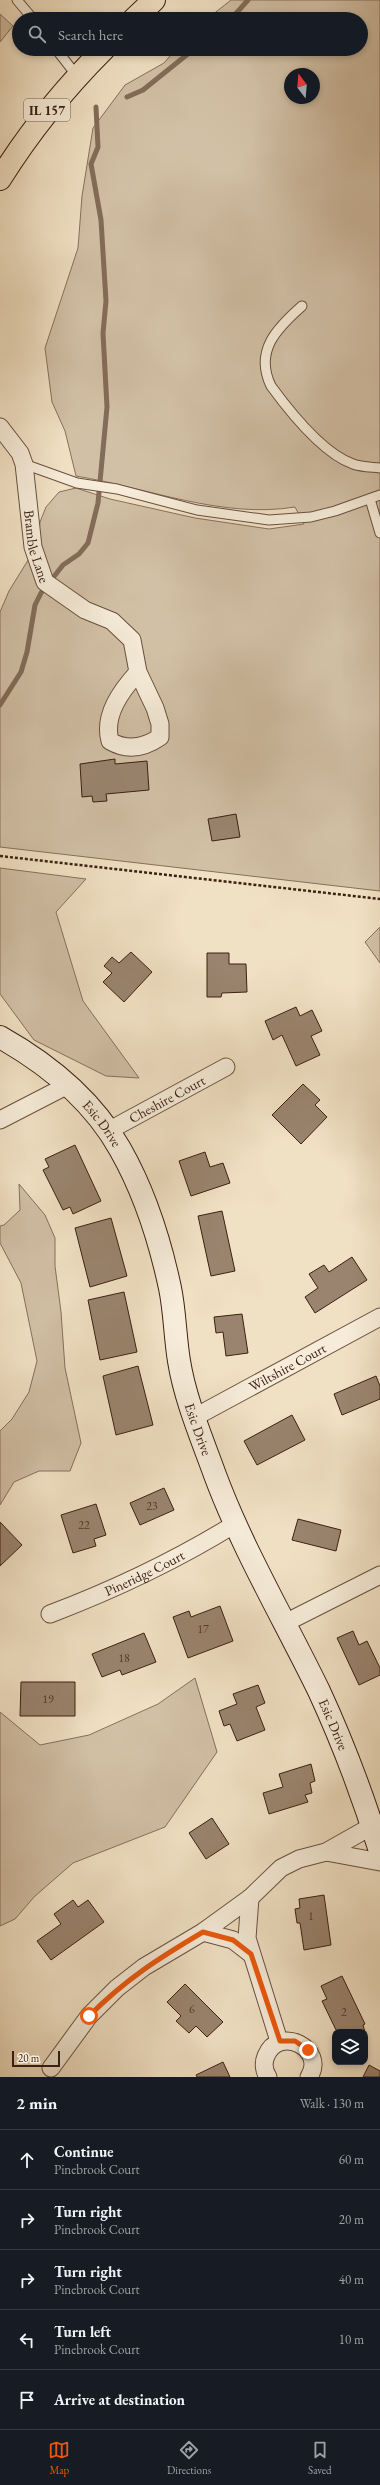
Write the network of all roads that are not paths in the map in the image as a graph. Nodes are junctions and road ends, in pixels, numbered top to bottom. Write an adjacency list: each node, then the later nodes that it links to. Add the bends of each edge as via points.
1 (17, 0): 3 (lane)
2 (154, 0): 4 (main road)
3 (26, 12)
4 (141, 12)
5 (61, 56): 7 (lane)
6 (97, 56): 7 (main road, IL 157)
7 (77, 76): 8 (main road, IL 157, via 44,114)
8 (0, 179)
9 (302, 306): 12 (lane, via 271,337 265,353 267,377 278,395 314,438 340,458 353,464)
10 (0, 428): 11 (street, Bramble Lane, via 13,442)
11 (24, 464): 14 (lane, via 77,483 117,489 197,510 269,520 323,514); 16 (street, Bramble Lane, via 33,547 45,582 85,610 112,621 132,640)
12 (380, 468)
13 (380, 495): 14 (lane)
14 (370, 499): 15 (lane)
15 (380, 533)
16 (138, 672)
17 (0, 1037): 19 (street, Esic Drive, via 38,1061)
18 (226, 1067): 21 (street, Cheshire Court)
19 (68, 1085): 20 (street); 21 (street, Esic Drive)
20 (0, 1120)
21 (108, 1131): 23 (street, Esic Drive, via 121,1149 157,1238 170,1288 179,1362)
22 (380, 1317): 23 (street, Wiltshire Court)
23 (195, 1417): 24 (street, Esic Drive)
24 (235, 1524): 26 (street, Pineridge Court, via 147,1575); 27 (street, Esic Drive)
25 (380, 1575): 27 (street)
26 (50, 1614)
27 (285, 1623): 28 (street, Esic Drive, via 320,1693 349,1762)
28 (378, 1845): 29 (street); 29 (street)
29 (326, 1852): 30 (street, via 299,1859 281,1868)
30 (250, 1898): 31 (street); 32 (street, via 247,1938)
31 (203, 1932): 32 (street, via 233,1940); 34 (street, via 144,1967 117,1988 89,2016)
32 (251, 1954): 33 (street)
33 (280, 2041): 35 (street, via 268,2051 265,2058 264,2066); 36 (street, via 295,2041 308,2050 313,2066)
34 (51, 2068)
35 (268, 2077)
36 (309, 2077)

